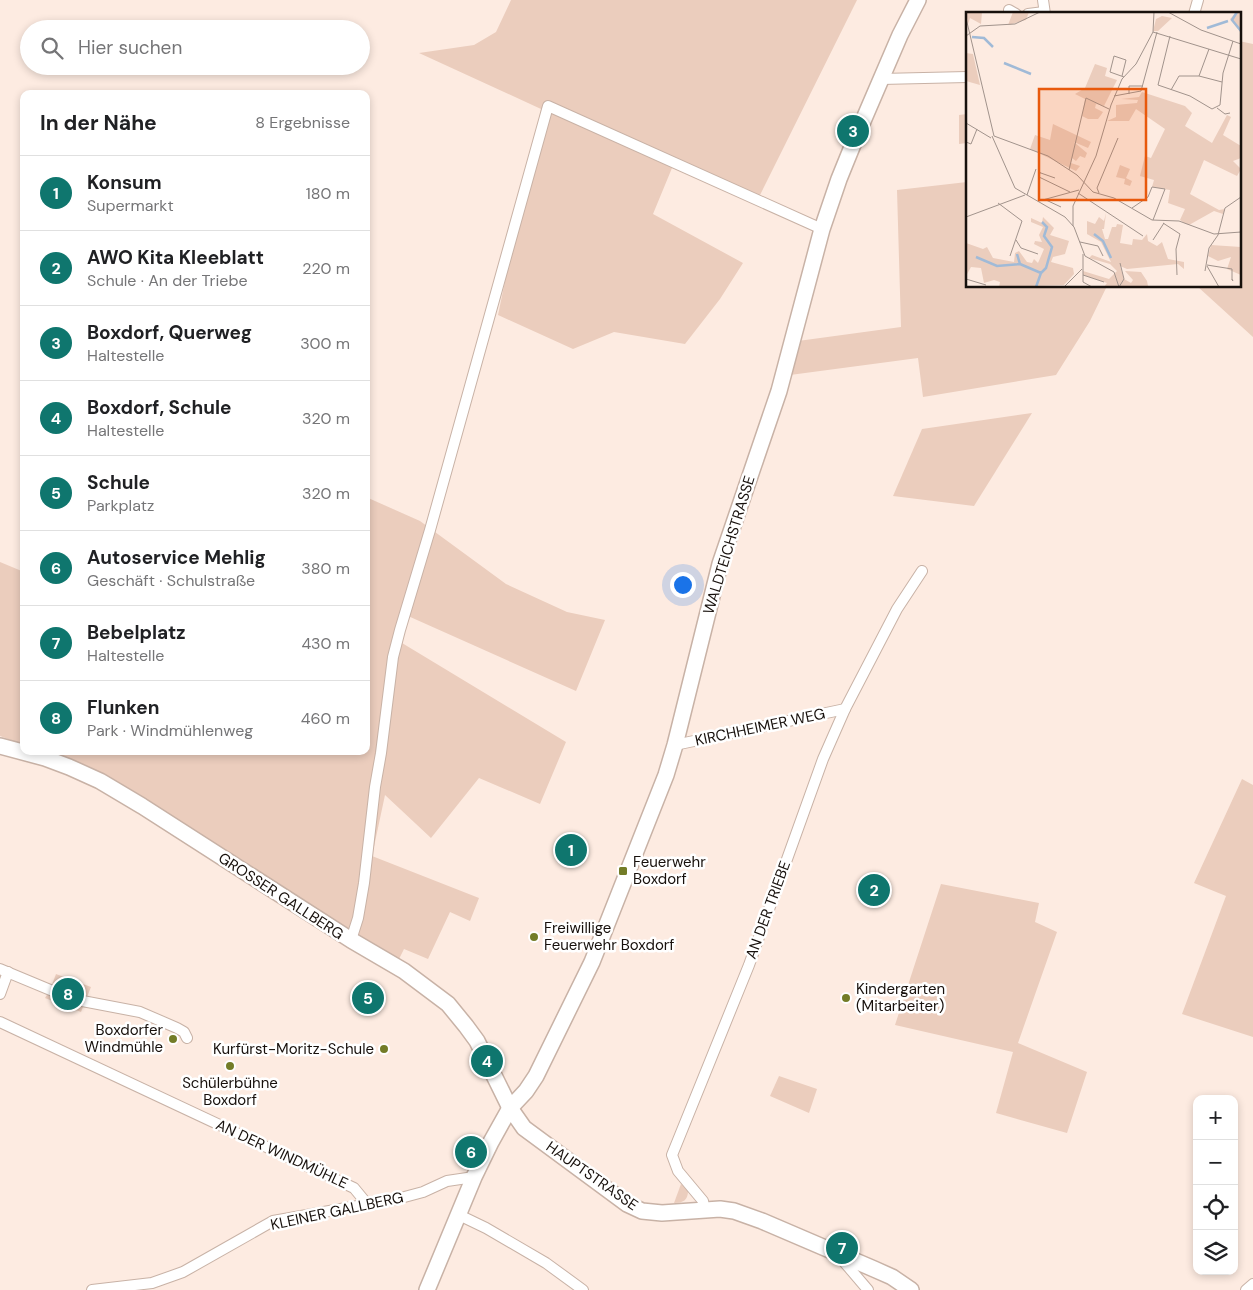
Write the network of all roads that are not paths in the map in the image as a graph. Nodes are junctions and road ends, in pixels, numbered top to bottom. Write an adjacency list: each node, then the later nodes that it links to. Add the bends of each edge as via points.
1 (918, 0): 3 (street, WALDTEICHSTRASSE)
2 (966, 77): 3 (street)
3 (881, 78): 4 (street, WALDTEICHSTRASSE)
4 (822, 228): 7 (street, WALDTEICHSTRASSE, via 779,391 720,564); 11 (street, via 548,106 393,657 364,883)
5 (922, 570): 6 (street, AN DER TRIEBE, via 897,609)
6 (844, 712): 7 (street, KIRCHHEIMER WEG); 19 (street, AN DER TRIEBE, via 823,759 749,964 672,1155 678,1171 703,1201)
7 (675, 745): 16 (street, WALDTEICHSTRASSE, via 592,962 536,1076)
8 (0, 746): 9 (street, GROSSER GALLBERG)
9 (20, 751)
10 (33, 755): 11 (street, GROSSER GALLBERG, via 100,781)
11 (351, 940): 16 (street, GROSSER GALLBERG, via 404,971 448,1004 477,1041)
12 (4, 971): 13 (street); 15 (street, via 72,999 140,1012 177,1028 184,1032)
13 (0, 994)
14 (0, 1022): 18 (street, AN DER WINDMÜHLE, via 354,1188)
15 (186, 1038)
16 (510, 1108): 17 (street, WALDTEICHSTRASSE); 19 (street, HAUPTSTRASSE, via 524,1128 627,1204 642,1211 662,1213)
17 (474, 1177): 18 (street, KLEINER GALLBERG, via 447,1181 423,1192); 20 (street, WALDTEICHSTRASSE)
18 (368, 1205): 23 (street, KLEINER GALLBERG, via 273,1221 183,1272 152,1283)
19 (705, 1210): 21 (street, HAUPTSTRASSE, via 734,1211)
20 (459, 1215): 24 (street, WALDTEICHSTRASSE); 25 (street, via 539,1259)
21 (836, 1253): 26 (street); 27 (street, HAUPTSTRASSE, via 892,1277)
22 (1253, 1284): 28 (street)
23 (92, 1290)
24 (427, 1290)
25 (583, 1290)
26 (868, 1290)
27 (910, 1290)
28 (1246, 1290)

